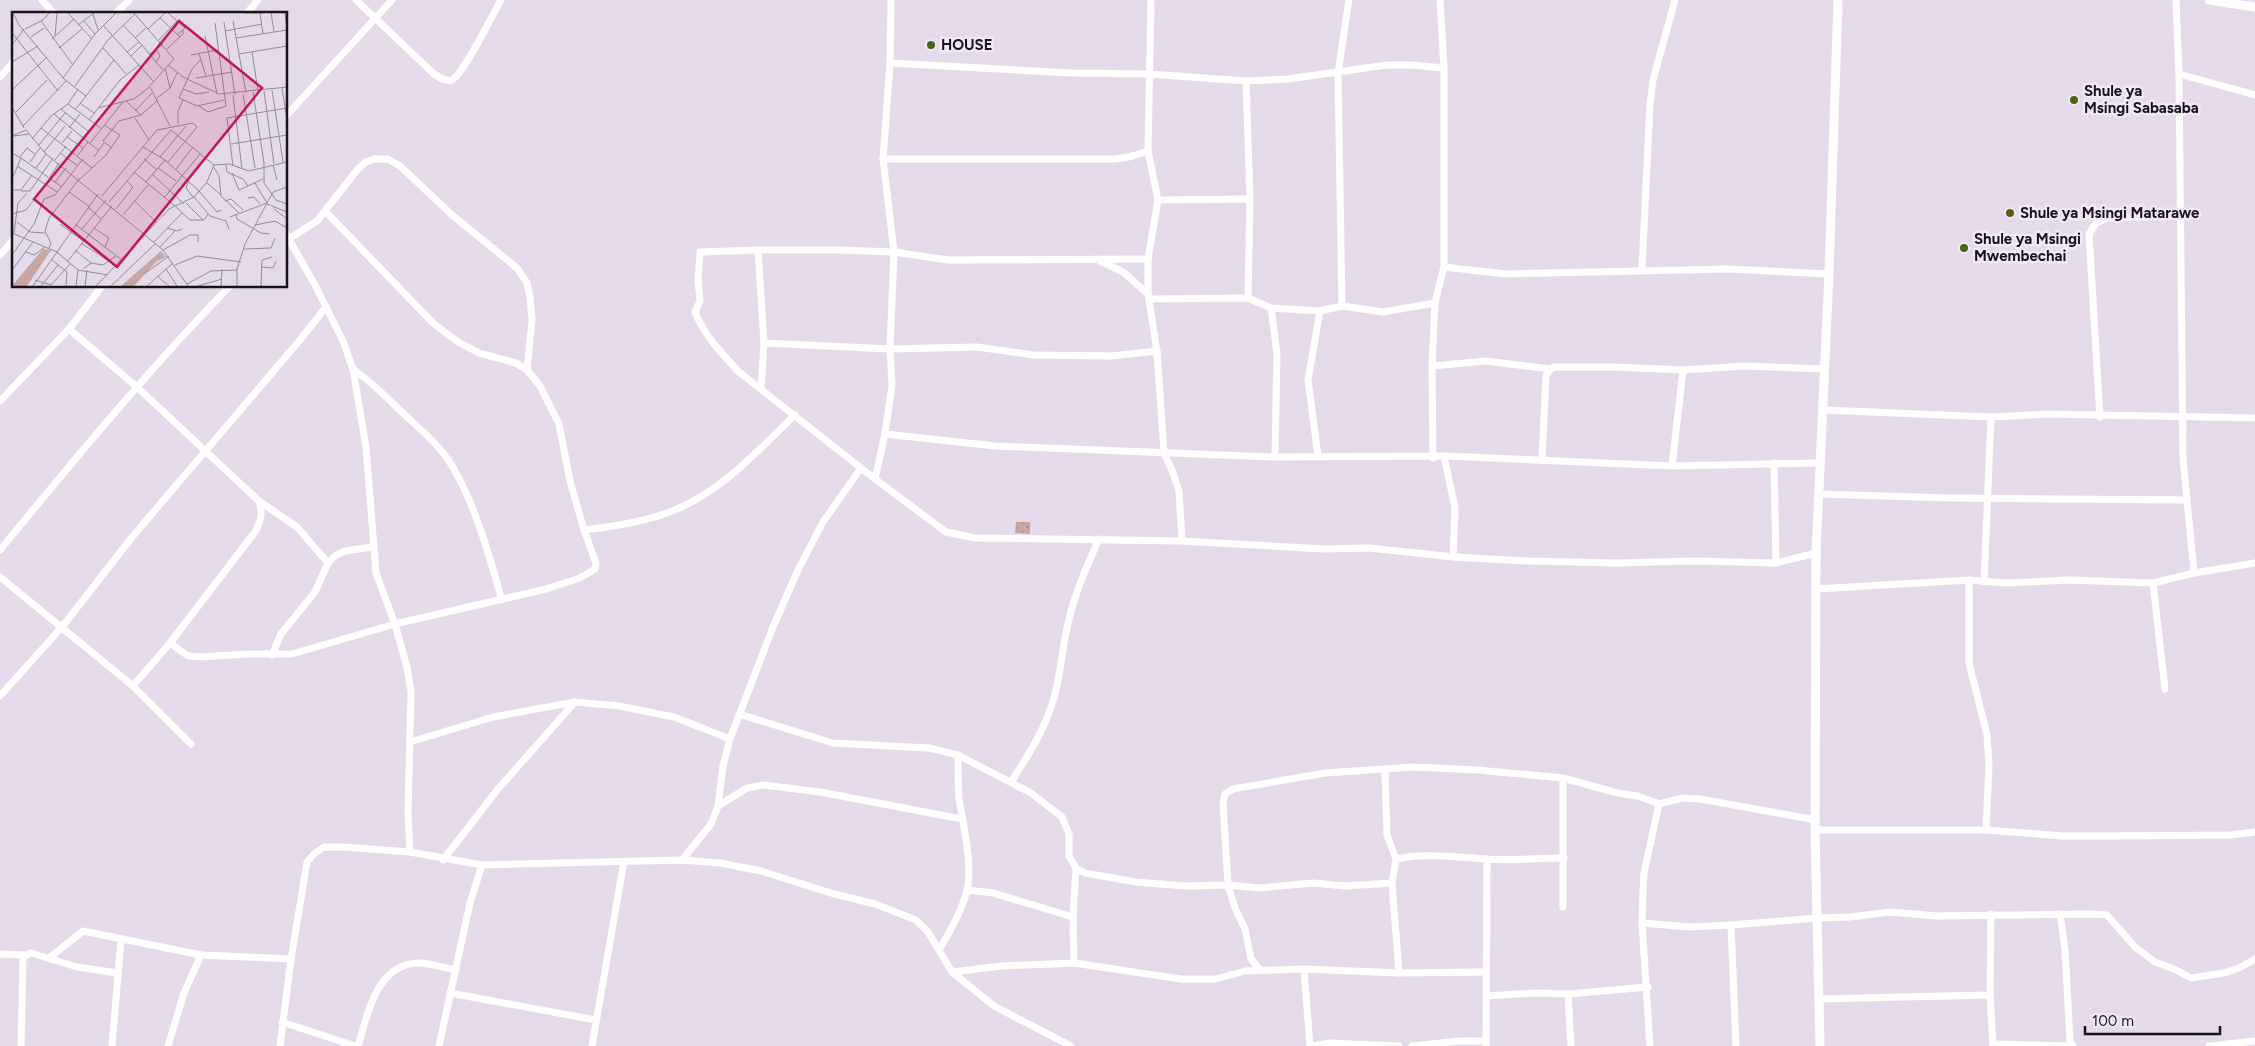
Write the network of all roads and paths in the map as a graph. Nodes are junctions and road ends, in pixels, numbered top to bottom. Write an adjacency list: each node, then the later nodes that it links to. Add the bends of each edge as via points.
1 (42, 0): 16 (street)
2 (129, 0): 17 (street)
3 (258, 0): 18 (street)
4 (356, 0): 19 (street)
5 (392, 0): 19 (street)
6 (501, 0): 19 (street, via 469,58 449,80 434,74)
7 (891, 0): 21 (street)
8 (1151, 0): 24 (street)
9 (1349, 0): 23 (street)
10 (1440, 0): 22 (street)
11 (1675, 0): 45 (street, via 1653,80 1650,104)
12 (1838, 0): 46 (street)
13 (2176, 0): 25 (street)
14 (2209, 0): 15 (street)
15 (2255, 7)
16 (52, 12)
17 (117, 12)
18 (248, 12)
19 (375, 17): 29 (street)
20 (12, 63): 26 (street)
21 (890, 63): 24 (street); 31 (street)
22 (1444, 68): 23 (street, via 1387,65); 44 (street)
23 (1338, 73): 27 (street); 52 (street)
24 (1150, 74): 27 (street); 30 (street)
25 (2179, 74): 28 (street); 35 (street)
26 (0, 77)
27 (1246, 81): 32 (street)
28 (2255, 95)
29 (288, 114)
30 (1148, 151): 31 (street, via 1114,159); 33 (street)
31 (883, 159): 40 (street)
32 (1250, 199): 33 (street); 50 (street)
33 (1158, 200): 42 (street)
34 (326, 212): 36 (street, via 317,221); 64 (street, via 434,323 458,342); 64 (street, via 366,162 388,159 400,166 452,215 517,268 527,283 532,320)
35 (2180, 216): 71 (street); 73 (street, via 2108,218 2096,223 2089,234)
36 (288, 236)
37 (288, 239): 53 (street)
38 (12, 241): 41 (street)
39 (758, 250): 40 (street); 57 (street); 67 (street, via 700,252 700,301 695,312 699,323 721,353)
40 (894, 252): 43 (street, via 948,260); 58 (street)
41 (0, 255)
42 (1148, 258): 43 (street); 49 (street)
43 (1087, 259): 49 (street, via 1104,262 1123,272)
44 (1444, 267): 45 (street, via 1507,274); 51 (street)
45 (1642, 269): 46 (street)
46 (1829, 274): 63 (street)
47 (100, 288): 56 (street)
48 (228, 288): 66 (street)
49 (1148, 297): 50 (street); 59 (street)
50 (1248, 298): 54 (street)
51 (1435, 304): 52 (street, via 1382,312); 60 (street)
52 (1342, 306): 55 (street)
53 (326, 307): 61 (street); 76 (street)
54 (1271, 308): 55 (street); 80 (street, via 1277,354)
55 (1320, 311): 78 (street, via 1308,380)
56 (69, 329): 66 (street); 68 (street)
57 (764, 343): 58 (street); 67 (street)
58 (890, 349): 59 (street, via 977,347 1034,355 1111,356); 75 (street, via 892,385)
59 (1157, 351): 77 (street)
60 (1432, 366): 62 (street, via 1486,361); 81 (street)
61 (353, 369): 95 (street, via 366,447); 108 (street, via 375,385 420,428 455,470 470,500)
62 (1550, 369): 65 (street); 82 (street, via 1546,376)
63 (1823, 369): 65 (street, via 1745,366); 69 (street)
64 (527, 370): 92 (street, via 540,386 559,424)
65 (1683, 370): 85 (street)
66 (137, 387): 76 (street); 96 (street)
67 (760, 389): 70 (street)
68 (0, 401)
69 (1823, 410): 72 (street); 84 (street)
70 (795, 415): 86 (street); 92 (street, via 724,481 677,510 618,526)
71 (2183, 416): 73 (street); 74 (street); 90 (street)
72 (1991, 417): 73 (street, via 2046,414); 89 (street)
73 (2100, 417)
74 (2255, 418)
75 (886, 434): 77 (street, via 995,446); 87 (street)
76 (205, 450): 91 (street); 110 (street)
77 (1164, 453): 80 (street); 94 (street, via 1179,491)
78 (1318, 456): 80 (street); 81 (street)
79 (1444, 456): 81 (street); 82 (street); 98 (street, via 1456,508)
80 (1275, 457)
81 (1432, 458)
82 (1542, 459): 85 (street)
83 (1774, 463): 84 (street); 85 (street); 99 (street)
84 (1819, 463): 88 (street)
85 (1672, 466)
86 (861, 468): 87 (street); 117 (street, via 823,522 798,570)
87 (875, 479): 93 (street, via 946,532 975,538)
88 (1818, 494): 89 (street); 97 (street)
89 (1987, 499): 90 (street); 105 (street)
90 (2186, 500): 102 (street)
91 (259, 501): 101 (street, via 297,527); 111 (street, via 261,520 255,532)
92 (584, 530): 108 (street, via 596,563 595,569 546,590)
93 (1099, 539): 94 (street); 124 (street, via 1073,602 1062,669 1051,707 1037,741)
94 (1182, 541): 98 (street, via 1324,549 1369,548)
95 (373, 547): 101 (street, via 345,551); 109 (street, via 376,573)
96 (0, 550)
97 (1816, 553): 99 (street); 107 (street)
98 (1453, 557): 99 (street)
99 (1776, 563)
100 (2255, 563): 102 (street)
101 (328, 564): 112 (street, via 315,592 281,634)
102 (2194, 573): 106 (street)
103 (0, 577): 110 (street)
104 (1969, 580): 105 (street); 107 (street); 130 (street, via 1969,663 1986,735 1989,765)
105 (1984, 582): 106 (street, via 2069,580)
106 (2153, 583): 114 (street)
107 (1816, 589): 128 (street)
108 (502, 600): 109 (street)
109 (395, 624): 112 (street, via 307,651); 119 (street, via 408,667)
110 (62, 627): 113 (street); 115 (street)
111 (170, 643): 112 (street, via 188,656); 113 (street)
112 (272, 655)
113 (133, 686): 120 (street)
114 (2165, 688)
115 (0, 696)
116 (575, 702): 118 (street, via 619,706 674,717); 119 (street, via 493,717); 136 (street, via 498,789)
117 (739, 714): 118 (street); 121 (street, via 833,743 929,748)
118 (730, 738): 126 (street)
119 (410, 742): 132 (street)
120 (191, 744)
121 (958, 755): 124 (street); 127 (street)
122 (1385, 770): 123 (street, via 1413,767); 134 (street, via 1387,835); 142 (street, via 1325,773 1228,791 1223,803)
123 (1563, 778): 125 (street); 133 (street)
124 (1011, 782): 140 (street, via 1032,793 1062,817 1069,834 1070,856)
125 (1659, 804): 128 (street, via 1683,798 1700,799); 149 (street, via 1644,873)
126 (718, 806): 127 (street, via 747,788 763,785 820,792); 137 (street, via 712,824)
127 (962, 819): 143 (street)
128 (1816, 820): 129 (street)
129 (1816, 830): 130 (street); 148 (street)
130 (1986, 830): 131 (street, via 2062,836)
131 (2255, 832)
132 (410, 852): 136 (street); 157 (street, via 344,846 324,847 314,854 308,862)
133 (1564, 858): 135 (street); 144 (street)
134 (1396, 859): 135 (street, via 1433,855); 141 (street)
135 (1487, 859): 164 (street)
136 (443, 860): 139 (street)
137 (682, 860): 138 (street); 152 (street, via 761,871 899,912 916,920)
138 (624, 861): 139 (street); 173 (street)
139 (482, 865): 161 (street, via 470,903)
140 (1076, 868): 142 (street, via 1085,873 1136,882); 147 (street)
141 (1392, 883): 142 (street, via 1345,886 1313,883 1260,888); 166 (street)
142 (1228, 885): 162 (street, via 1245,929 1251,959)
143 (967, 890): 147 (street, via 993,893); 152 (street)
144 (1563, 907)
145 (1991, 914): 146 (street); 148 (street, via 1937,916 1890,912); 170 (street)
146 (2060, 914): 158 (street, via 2107,915 2135,947 2155,962 2191,978 2224,973); 194 (street, via 2070,1042)
147 (1072, 916): 159 (street)
148 (1817, 918): 150 (street); 172 (street)
149 (1642, 924): 150 (street); 167 (street)
150 (1731, 926): 191 (street)
151 (122, 940): 155 (street); 156 (street, via 83,931); 165 (street)
152 (939, 950): 163 (street)
153 (0, 954): 154 (street)
154 (26, 955): 156 (street, via 31,953); 178 (street, via 23,959)
155 (201, 955): 157 (street); 180 (street, via 181,1001)
156 (49, 958): 165 (street, via 77,967)
157 (291, 959): 174 (street)
158 (2255, 959)
159 (1074, 963): 162 (street, via 1180,979 1216,980); 163 (street)
160 (1304, 969): 162 (street); 166 (street); 186 (street)
161 (456, 970): 168 (street); 182 (street, via 420,963 388,974 375,992)
162 (1260, 970)
163 (952, 972): 185 (street, via 994,1006)
164 (1485, 972): 166 (street); 171 (street)
165 (118, 973): 179 (street)
166 (1399, 973)
167 (1648, 987): 169 (street); 190 (street)
168 (450, 993): 173 (street); 183 (street)
169 (1568, 994): 171 (street); 189 (street)
170 (1990, 995): 172 (street); 177 (street)
171 (1487, 996): 176 (street)
172 (1818, 999): 192 (street)
173 (596, 1020): 184 (street)
174 (282, 1022): 181 (street); 182 (street)
175 (2255, 1041): 195 (street)
176 (1486, 1043): 188 (street, via 1458,1041)
177 (1993, 1045): 193 (street)
178 (21, 1046)
179 (112, 1046)
180 (168, 1046)
181 (280, 1046)
182 (356, 1046)
183 (438, 1046)
184 (592, 1046)
185 (1072, 1046)
186 (1311, 1046): 187 (street, via 1329,1043)
187 (1399, 1046)
188 (1412, 1046)
189 (1571, 1046)
190 (1650, 1046)
191 (1736, 1046)
192 (1820, 1046)
193 (2068, 1046)
194 (2073, 1046)
195 (2209, 1046)

